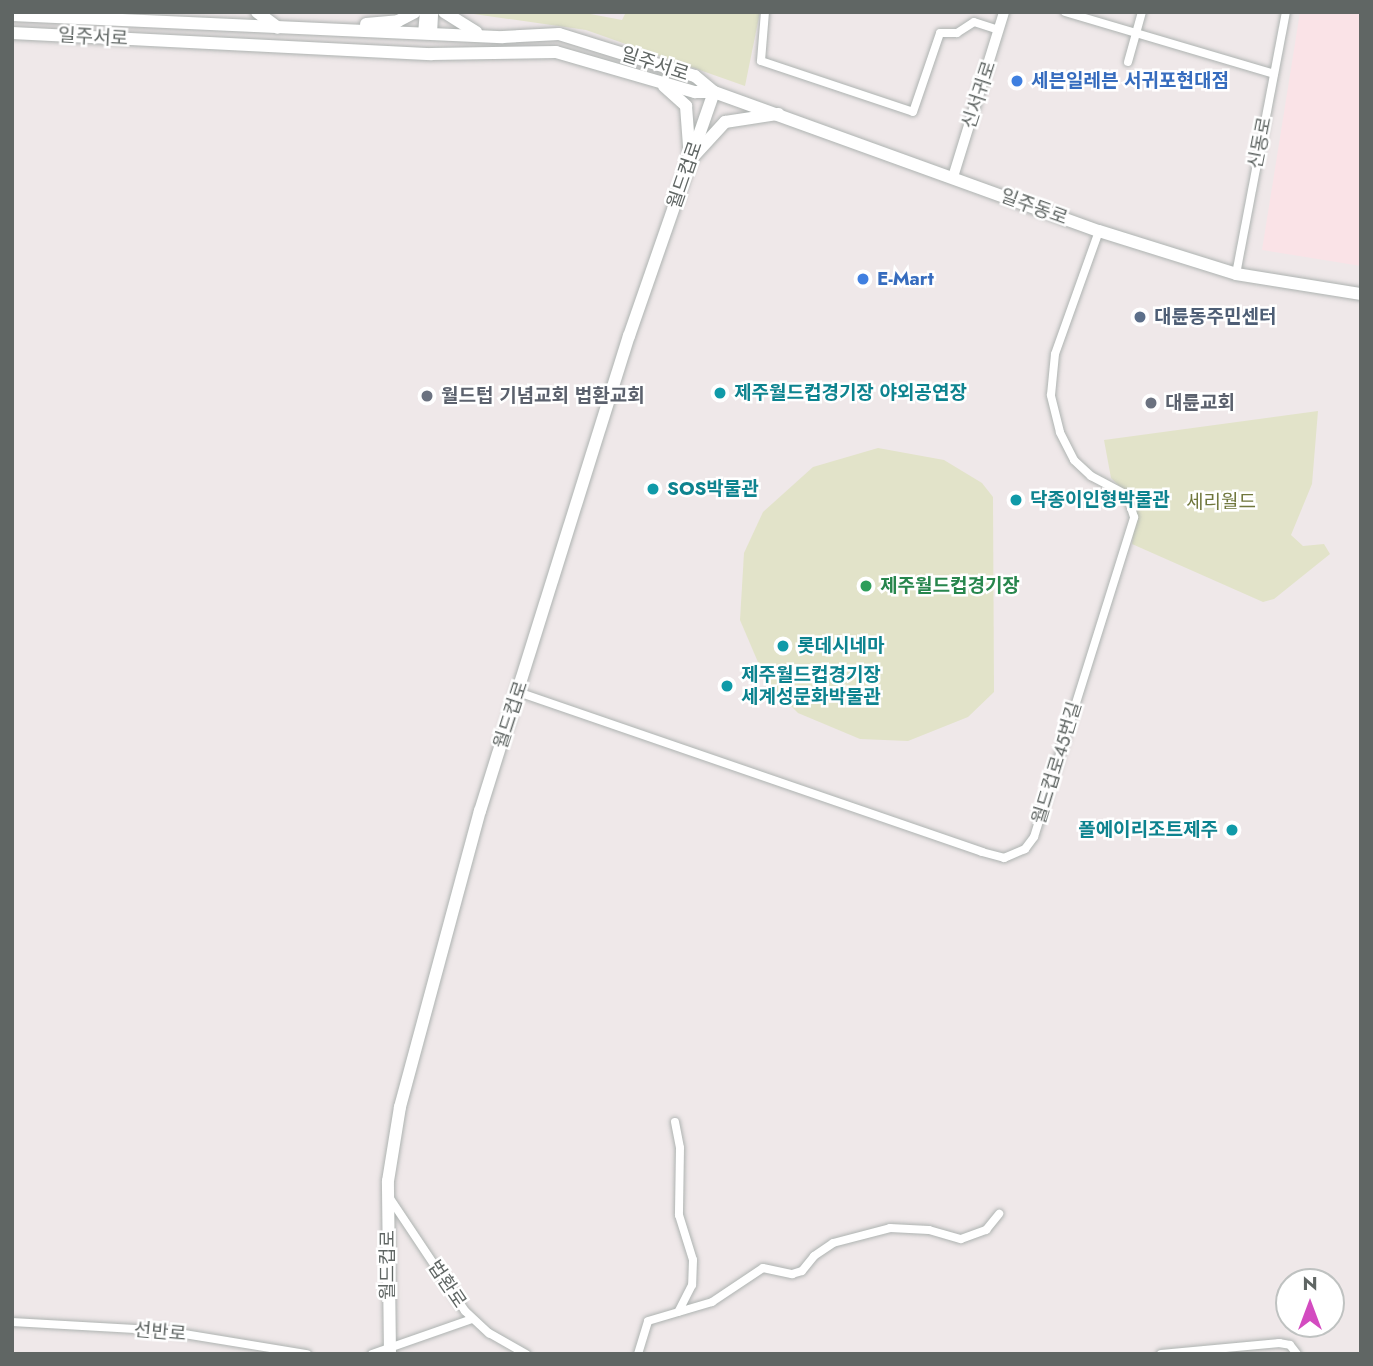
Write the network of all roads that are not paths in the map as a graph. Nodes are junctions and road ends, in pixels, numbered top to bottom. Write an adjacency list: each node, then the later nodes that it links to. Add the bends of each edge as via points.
1 (237, 12): 13 (main road)
2 (257, 12): 14 (main road)
3 (415, 12): 15 (main road, via 398,21 356,23)
4 (425, 12): 19 (street)
5 (433, 12): 19 (street)
6 (444, 12): 20 (main road, via 461,27)
7 (765, 12): 16 (street, via 761,61 913,112 940,33 957,33 974,22)
8 (1004, 12): 16 (street, 신서귀로)
9 (1065, 12): 18 (street)
10 (1142, 12): 18 (street)
11 (1286, 12): 23 (street, 신동로)
12 (12, 15): 13 (main road, 일주서로)
13 (222, 25): 14 (main road, 일주서로)
14 (278, 28): 15 (main road, 일주서로)
15 (340, 30): 19 (main road, 일주서로)
16 (999, 30): 28 (street, 신서귀로)
17 (12, 33): 21 (main road, 일주서로)
18 (1136, 33): 22 (street); 23 (street)
19 (427, 34): 20 (main road, 일주서로); 21 (main road)
20 (503, 37): 25 (main road, 일주서로, via 559,34 695,76)
21 (426, 54): 24 (main road, 일주서로, via 556,52)
22 (1128, 62)
23 (1274, 74): 30 (street, 신동로)
24 (659, 82): 25 (main road, 일주서로); 27 (main road, via 685,106)
25 (714, 92): 26 (main road, 일주동로); 27 (main road, 월드컵로)
26 (778, 114): 27 (main road, via 725,122); 28 (main road, 일주동로)
27 (690, 159): 32 (main road, 월드컵로, via 629,336)
28 (953, 177): 29 (main road, 일주동로)
29 (1099, 231): 30 (main road, 일주동로); 32 (street, 월드컵로45번길, via 1055,354 1051,395 1060,432 1074,460 1091,476 1128,495 1134,517 1034,837 1025,849 1004,858 982,852)
30 (1236, 274): 31 (main road, 일주동로)
31 (1361, 294)
32 (518, 692): 34 (main road, 월드컵로, via 476,823 400,1107)
33 (675, 1122): 36 (street, via 680,1148 679,1215 693,1260 692,1285)
34 (388, 1195): 37 (street, 법환로); 39 (main road, 월드컵로)
35 (999, 1214): 36 (street, via 986,1230 961,1239 929,1230 890,1228 860,1234 833,1243 802,1271 792,1274 763,1268 712,1302)
36 (678, 1312): 43 (street, via 648,1321)
37 (472, 1319): 39 (street); 42 (street, 법환로)
38 (12, 1322): 40 (street, 선반로, via 166,1331)
39 (390, 1350): 41 (street)
40 (307, 1354)
41 (372, 1354)
42 (526, 1354)
43 (638, 1354)
44 (1161, 1354): 45 (street, via 1279,1343 1290,1345)
45 (1297, 1354)

